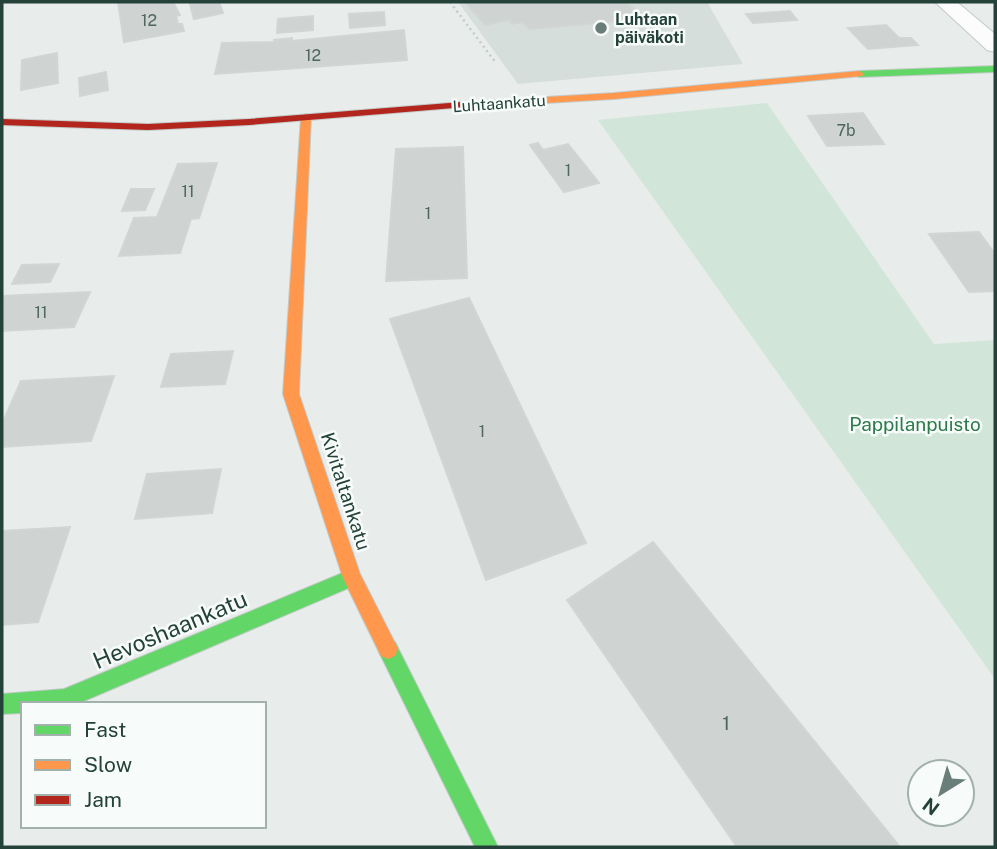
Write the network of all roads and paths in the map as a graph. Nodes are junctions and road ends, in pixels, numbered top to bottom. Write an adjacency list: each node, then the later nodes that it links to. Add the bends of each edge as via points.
1 (450, 2): 4 (path)
2 (945, 2): 3 (street)
3 (995, 44)
4 (499, 67)
5 (995, 69): 6 (street, Luhtaankatu, via 880,72)
6 (306, 117): 7 (street, Luhtaankatu, via 148,127); 8 (street, Kivitaltankatu, via 291,394)
7 (2, 122)
8 (352, 578): 10 (street, Hevoshaankatu, via 64,699); 12 (street, Kivitaltankatu)
9 (21, 702): 11 (street, Hevoshaankatu)
10 (27, 702)
11 (2, 704)
12 (487, 847)

